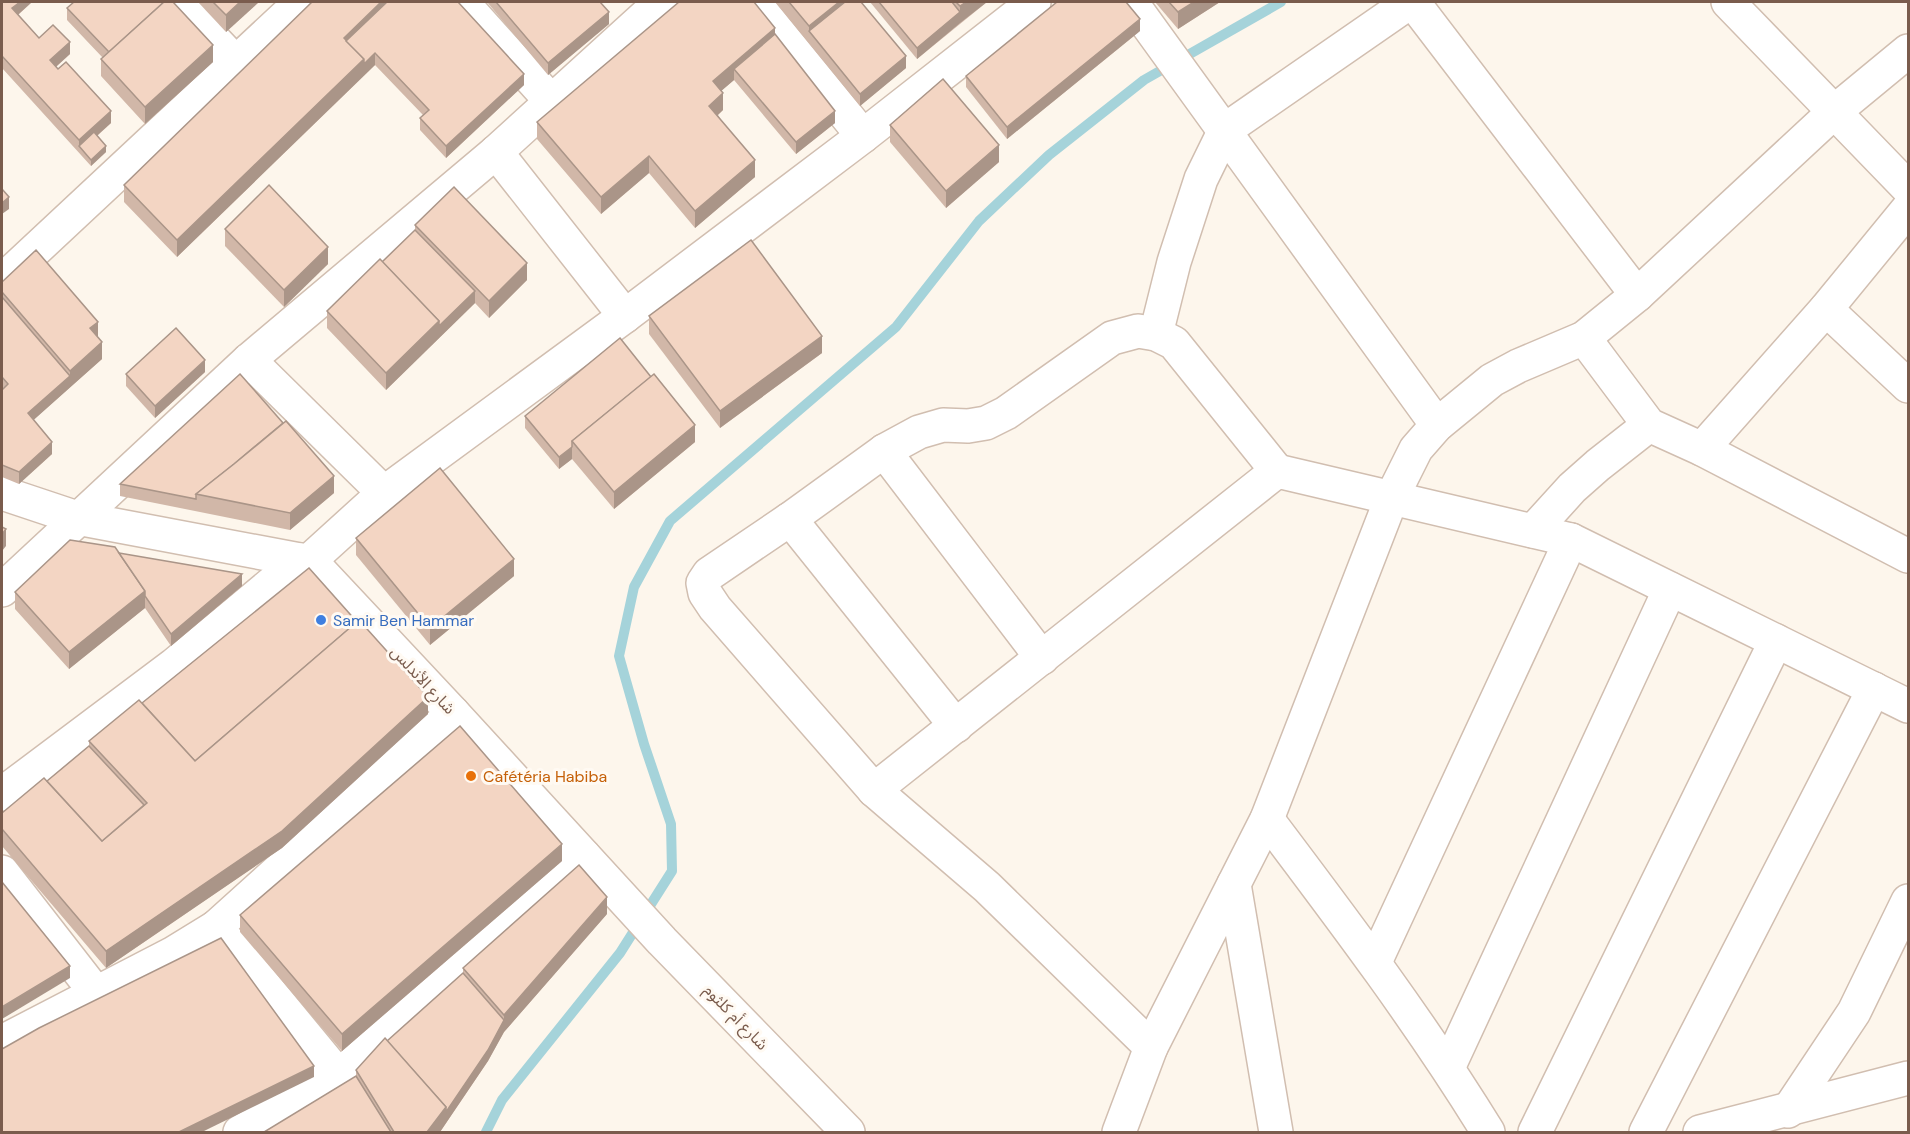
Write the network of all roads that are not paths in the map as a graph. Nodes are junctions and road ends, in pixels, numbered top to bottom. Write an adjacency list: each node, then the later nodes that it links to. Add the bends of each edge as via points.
1 (178, 2): 11 (street)
2 (301, 2): 11 (street)
3 (462, 2): 12 (street)
4 (661, 2): 12 (street)
5 (754, 2): 15 (street)
6 (1034, 2): 15 (street)
7 (1131, 2): 14 (street)
8 (1412, 2): 14 (street); 20 (street)
9 (1728, 2): 13 (street)
10 (1908, 51): 13 (street)
11 (236, 63): 19 (street)
12 (552, 102): 16 (street)
13 (1834, 112): 17 (street); 20 (street)
14 (1216, 118): 23 (street); 27 (street)
15 (864, 136): 22 (street)
16 (496, 152): 22 (street); 25 (street)
17 (1908, 188)
18 (1908, 209): 21 (street)
19 (2, 281)
20 (1637, 295): 24 (street)
21 (1826, 309): 26 (street); 29 (street)
22 (625, 316): 32 (street)
23 (1156, 334): 30 (street, via 1138,331 1112,339 986,423 927,429); 31 (street, via 1174,343)
24 (1584, 338): 27 (street, via 1492,380); 28 (street)
25 (249, 360): 32 (street); 35 (street)
26 (1908, 386)
27 (1437, 425): 34 (street, via 1416,449)
28 (1649, 425): 29 (street); 37 (street, via 1572,488)
29 (1702, 449): 39 (street)
30 (884, 451): 36 (street); 44 (street)
31 (1277, 471): 34 (street); 44 (street)
32 (384, 493): 40 (street)
33 (2, 494): 35 (street)
34 (1392, 497): 37 (street); 51 (street)
35 (77, 518): 40 (street); 42 (street)
36 (790, 519): 48 (street); 49 (street, via 709,574 703,583 705,593)
37 (1533, 531): 38 (street)
38 (1571, 540): 41 (street); 58 (street)
39 (1904, 546)
40 (304, 561): 47 (street, شارع الأندلس, via 318,569); 50 (street)
41 (1670, 589): 43 (street); 62 (street)
42 (2, 590)
43 (1776, 641): 45 (street); 71 (street)
44 (1042, 658): 48 (street)
45 (1874, 689): 46 (street); 72 (street)
46 (1908, 706)
47 (453, 713): 52 (street, شارع الأندلس); 57 (street)
48 (956, 726): 49 (street)
49 (874, 790): 61 (street, via 987,887)
50 (2, 794)
51 (1267, 819): 54 (street); 58 (street)
52 (584, 856): 55 (street, شارع الأندلس); 63 (street)
53 (2, 872): 59 (street)
54 (1234, 884): 61 (street); 69 (street)
55 (625, 901): 67 (street, شارع أم كلثوم)
56 (1908, 901): 65 (street, via 1854,1012)
57 (216, 927): 59 (street); 63 (street)
58 (1375, 962): 62 (street)
59 (96, 993): 60 (street)
60 (2, 1042)
61 (1151, 1047): 68 (street)
62 (1448, 1068): 70 (street)
63 (339, 1076): 66 (street)
64 (1908, 1078): 65 (street)
65 (1788, 1111): 73 (street)
66 (240, 1132)
67 (848, 1132)
68 (1119, 1132)
69 (1275, 1132)
70 (1488, 1132)
71 (1534, 1132)
72 (1646, 1132)
73 (1700, 1132)

